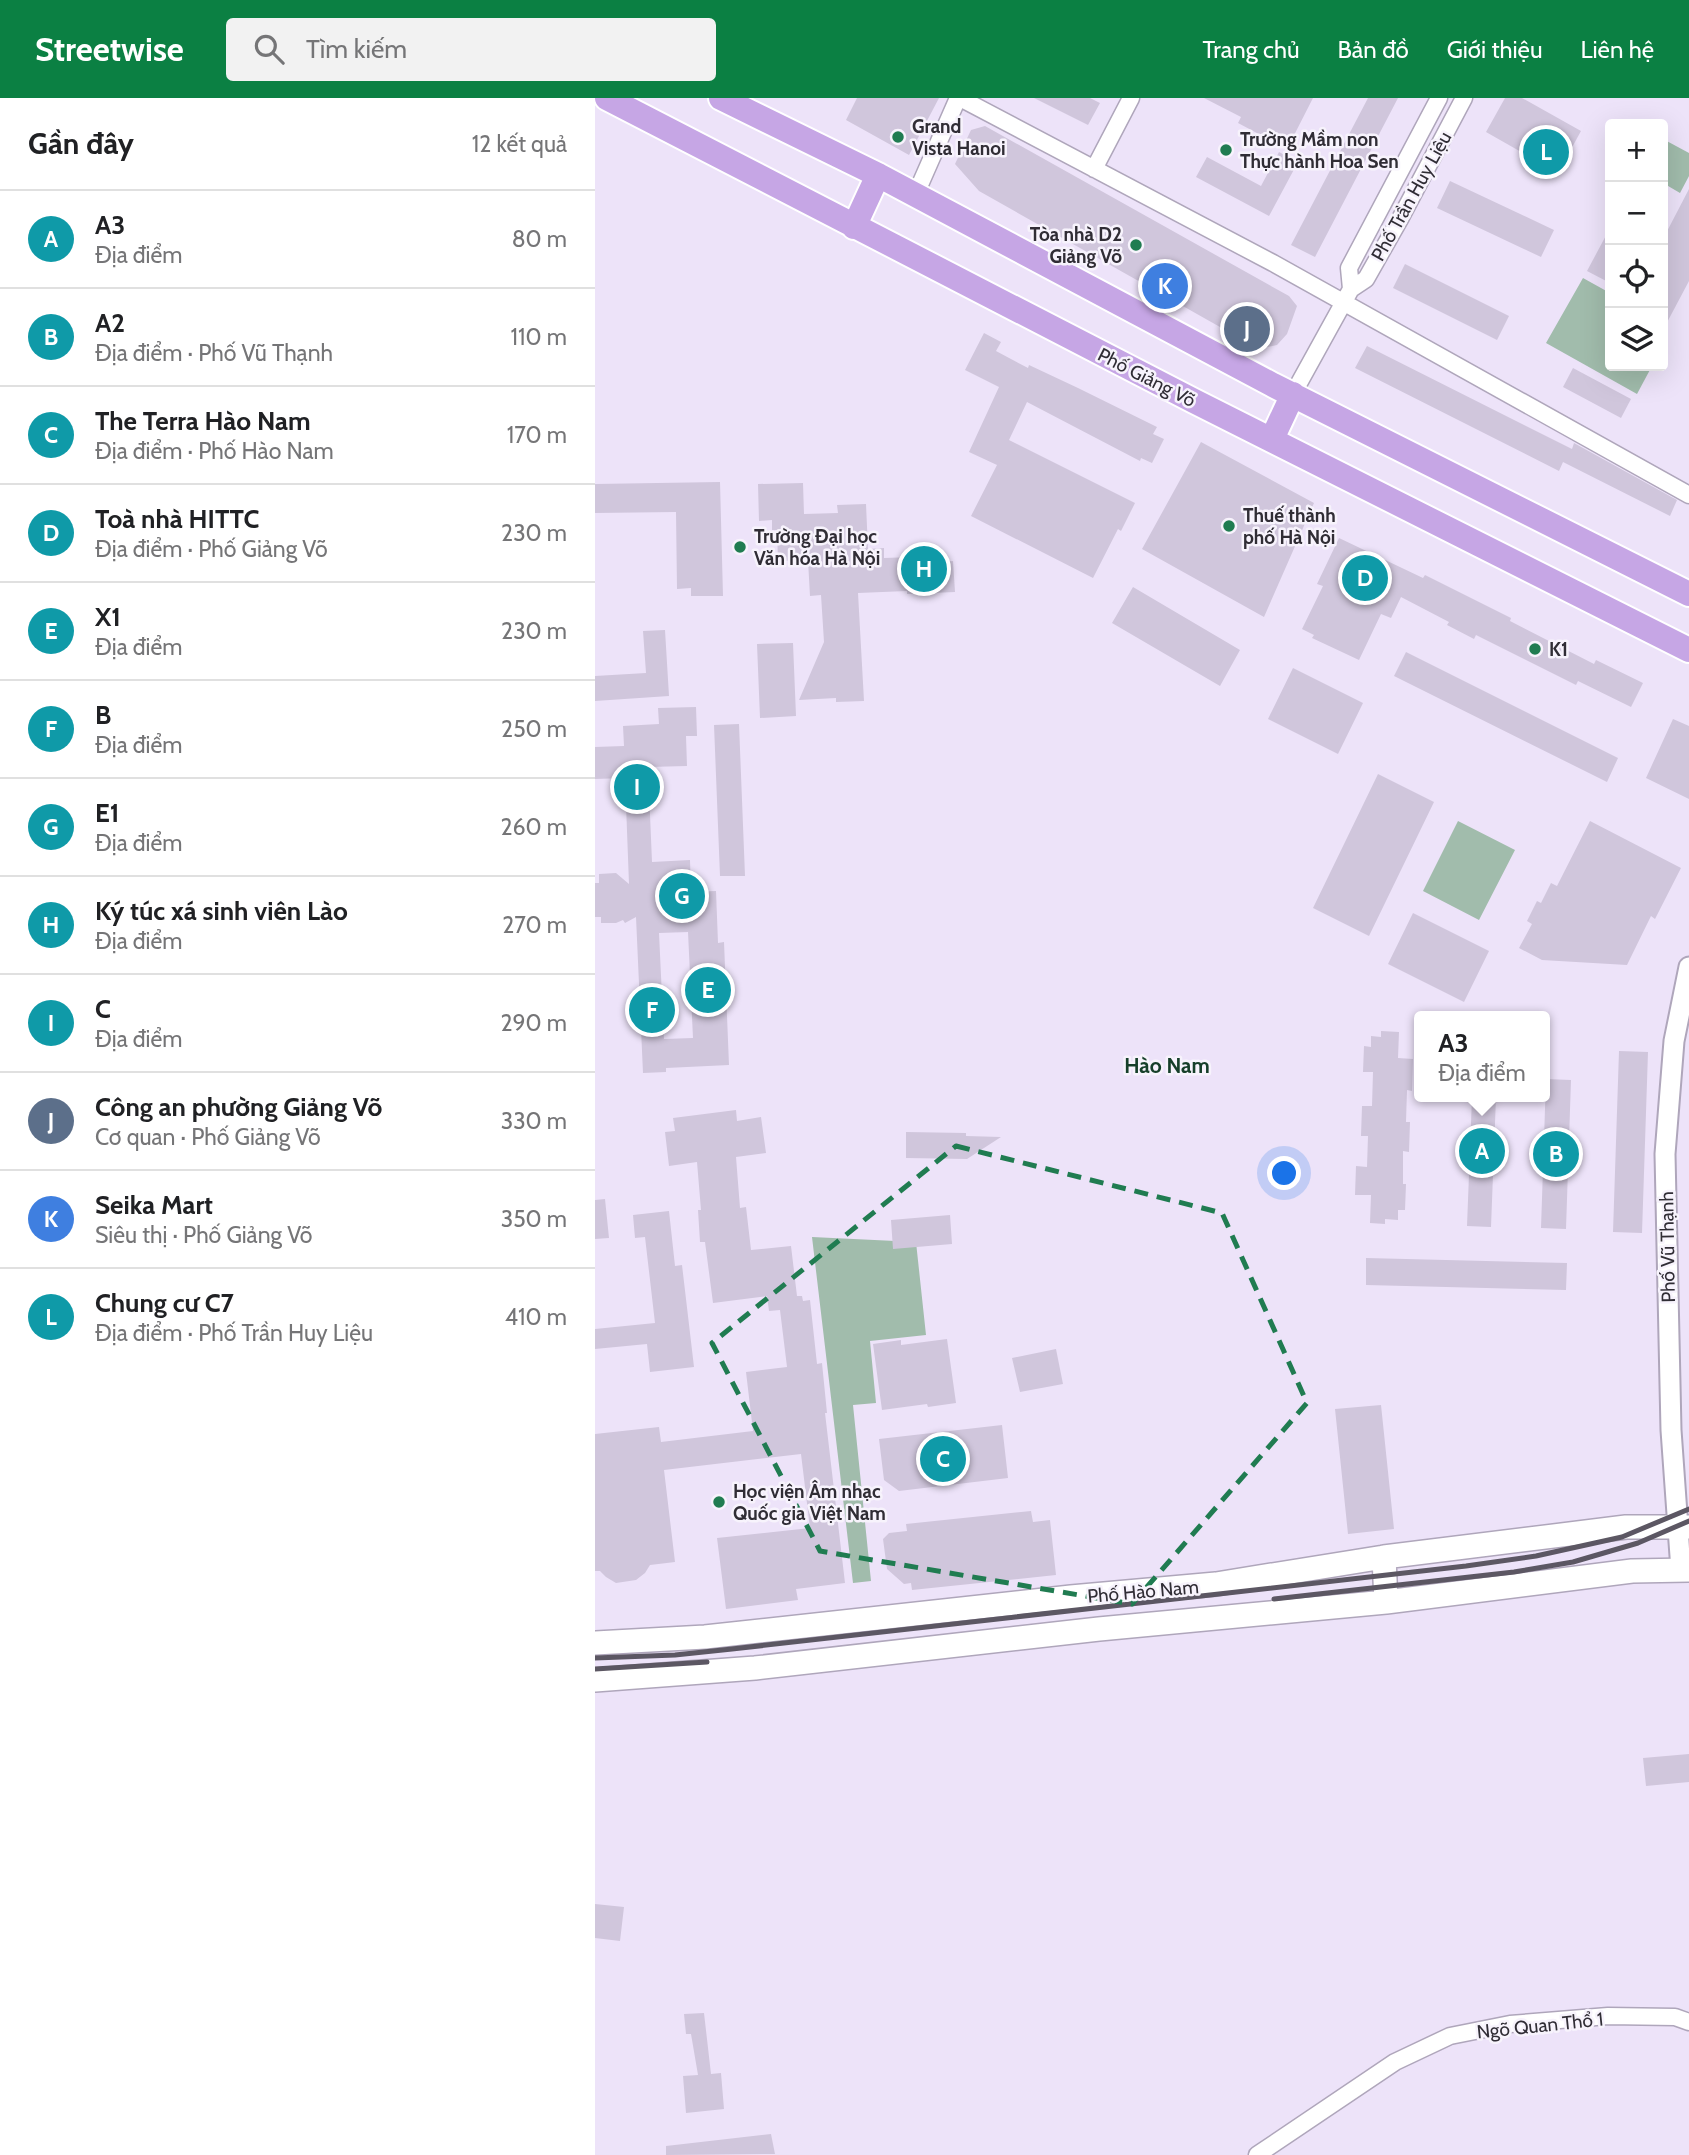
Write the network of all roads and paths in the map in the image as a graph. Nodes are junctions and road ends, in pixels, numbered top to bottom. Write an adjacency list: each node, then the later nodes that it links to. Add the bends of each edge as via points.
1 (607, 98): 10 (main road, Phố Giảng Võ)
2 (721, 98): 8 (main road)
3 (959, 98): 7 (street); 9 (street)
4 (1132, 98): 7 (street)
5 (1439, 98): 11 (street, Phố Trần Huy Liệu, via 1349,268)
6 (1464, 98): 11 (street, Phố Trần Huy Liệu, via 1366,279)
7 (1094, 169): 11 (street)
8 (878, 175): 9 (main road); 10 (main road)
9 (915, 196): 12 (main road)
10 (854, 226): 13 (main road, Phố Giảng Võ)
11 (1347, 296): 12 (street, Phố Trần Huy Liệu); 14 (street)
12 (1293, 394): 13 (main road); 15 (main road)
13 (1272, 439): 16 (main road, Phố Giảng Võ)
14 (1689, 495)
15 (1689, 594)
16 (1689, 650)
17 (1689, 967): 18 (street, Phố Vũ Thạnh, via 1674,1041 1665,1154 1671,1430)
18 (1684, 1527): 19 (main road, Phố Hào Nam, via 1626,1527); 20 (street, Phố Vũ Thạnh)
19 (1384, 1558): 21 (main road, Phố Hào Nam, via 1216,1584); 22 (main road)
20 (1685, 1570): 22 (main road, Phố Hào Nam, via 1632,1571)
21 (1071, 1597): 23 (main road, Phố Hào Nam); 24 (main road)
22 (1386, 1602): 24 (main road, Phố Hào Nam)
23 (764, 1631): 25 (main road, Phố Hào Nam); 26 (main road)
24 (1075, 1632): 26 (main road, Phố Hào Nam)
25 (595, 1643)
26 (767, 1667): 27 (main road, Phố Hào Nam)
27 (595, 1680)
28 (1689, 2022): 29 (street, Ngõ Quan Thổ 1, via 1675,2017 1608,2016 1510,2024 1450,2036 1395,2062)
29 (1257, 2155)

